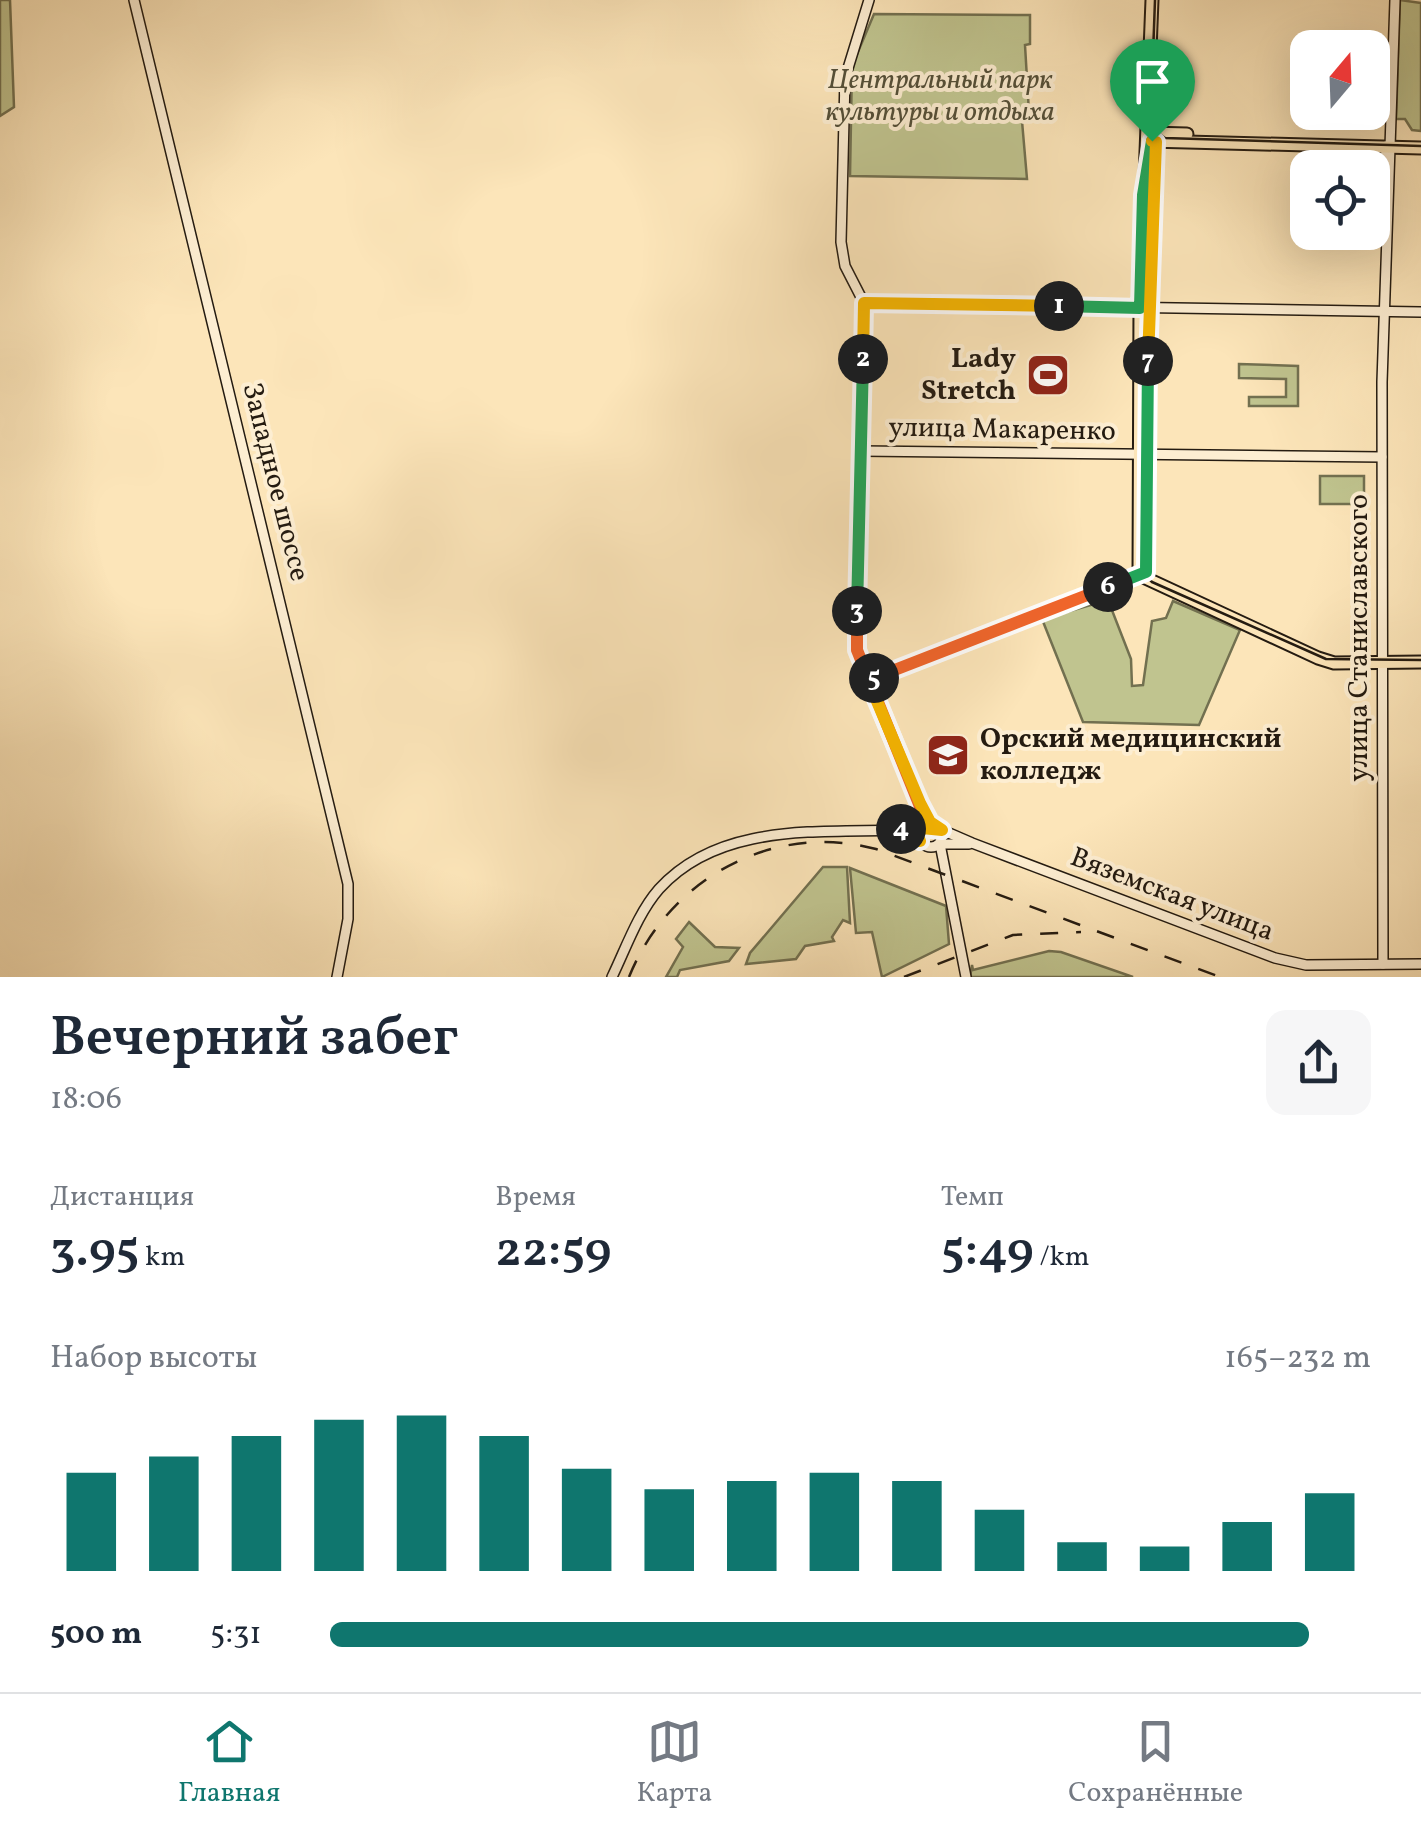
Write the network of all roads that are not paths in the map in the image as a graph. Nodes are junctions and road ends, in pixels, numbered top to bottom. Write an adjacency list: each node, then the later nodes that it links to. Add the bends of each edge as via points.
1 (134, 0): 28 (main road, Западное шоссе, via 348,884)
2 (869, 0): 8 (main road, via 845,78 842,242 845,266)
3 (1156, 0): 5 (main road)
4 (1395, 0): 6 (main road, улица Станиславского)
5 (1152, 137): 6 (main road); 9 (main road)
6 (1390, 144): 7 (main road); 10 (main road, улица Станиславского)
7 (1421, 144)
8 (864, 303): 9 (main road); 12 (main road)
9 (1145, 308): 10 (main road); 13 (main road)
10 (1384, 312): 11 (main road); 14 (main road, улица Станиславского)
11 (1421, 312)
12 (861, 450): 13 (main road, улица Макаренко); 18 (main road, via 856,640)
13 (1141, 455): 14 (main road, улица Макаренко); 15 (main road)
14 (1382, 457): 16 (main road, улица Станиславского)
15 (1146, 575): 16 (main road, via 1318,658); 18 (main road)
16 (1382, 659): 17 (main road); 26 (main road, улица Станиславского)
17 (1421, 660)
18 (868, 680): 19 (main road)
19 (920, 803): 21 (main road); 22 (main road)
20 (892, 829): 21 (main road); 23 (main road); 29 (main road, via 799,832 698,858 659,890)
21 (920, 829): 22 (main road); 23 (main road)
22 (942, 830): 24 (main road); 25 (main road, Вяземская улица)
23 (920, 841): 24 (main road)
24 (940, 844): 25 (main road); 30 (main road)
25 (972, 844): 26 (main road, Вяземская улица, via 1276,958)
26 (1383, 964): 27 (main road, Вяземская улица)
27 (1421, 964)
28 (337, 977)
29 (612, 977)
30 (966, 977)

